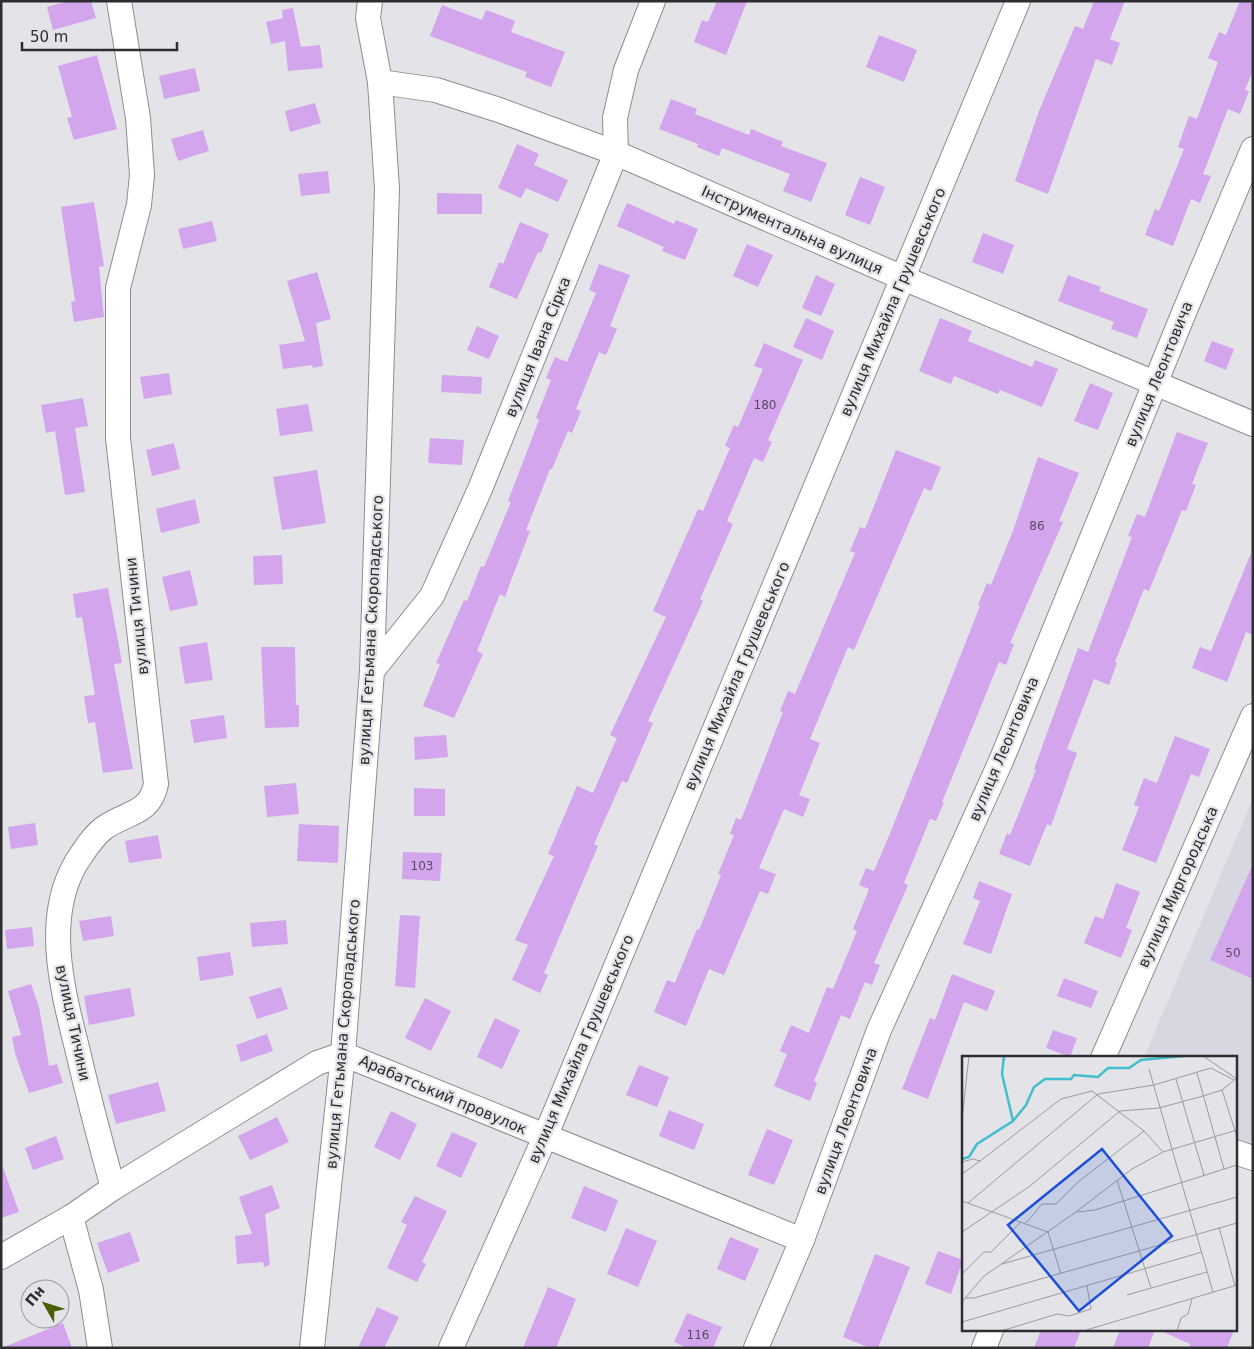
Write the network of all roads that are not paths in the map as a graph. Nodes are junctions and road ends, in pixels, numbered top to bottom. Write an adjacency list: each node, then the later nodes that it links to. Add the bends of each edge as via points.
1 (119, 1): 18 (street, вулиця Тичини, via 138,118 142,175 140,205 118,288 118,438 156,784 151,800 143,808 103,829 89,843 69,878 59,915 60,972)
2 (370, 1): 5 (street, вулиця Гетьмана Скоропадського, via 368,18)
3 (653, 1): 7 (street, вулиця Івана Сірка, via 626,70 615,118)
4 (1018, 1): 8 (street, вулиця Михайла Грушевського)
5 (380, 82): 7 (street, Інструментальна вулиця, via 436,90); 11 (street, вулиця Гетьмана Скоропадського, via 387,188)
6 (1253, 150): 9 (street, вулиця Леонтовича)
7 (616, 153): 8 (street, Інструментальна вулиця); 11 (street, вулиця Івана Сірка, via 480,489 432,596)
8 (903, 278): 9 (street, Інструментальна вулиця); 15 (street, вулиця Михайла Грушевського)
9 (1154, 385): 10 (street, Інструментальна вулиця); 20 (street, вулиця Леонтовича, via 1001,762 879,1030)
10 (1253, 424)
11 (372, 671): 13 (street, вулиця Гетьмана Скоропадського)
12 (1253, 716): 14 (street, вулиця Миргородська)
13 (343, 1054): 15 (street, Арабатський провулок); 18 (street, Арабатський провулок, via 317,1063); 24 (street, вулиця Гетьмана Скоропадського)
14 (1104, 1056)
15 (545, 1137): 20 (street, Арабатський провулок); 25 (street, вулиця Михайла Грушевського)
16 (1236, 1152): 17 (street)
17 (1253, 1158)
18 (113, 1188): 19 (street, Арабатський провулок)
19 (71, 1217): 21 (street, Арабатський провулок); 23 (street, via 91,1290)
20 (802, 1240): 26 (street, вулиця Леонтовича)
21 (1, 1258)
22 (990, 1332): 27 (street)
23 (100, 1348)
24 (312, 1348)
25 (452, 1348)
26 (756, 1348)
27 (984, 1348)

